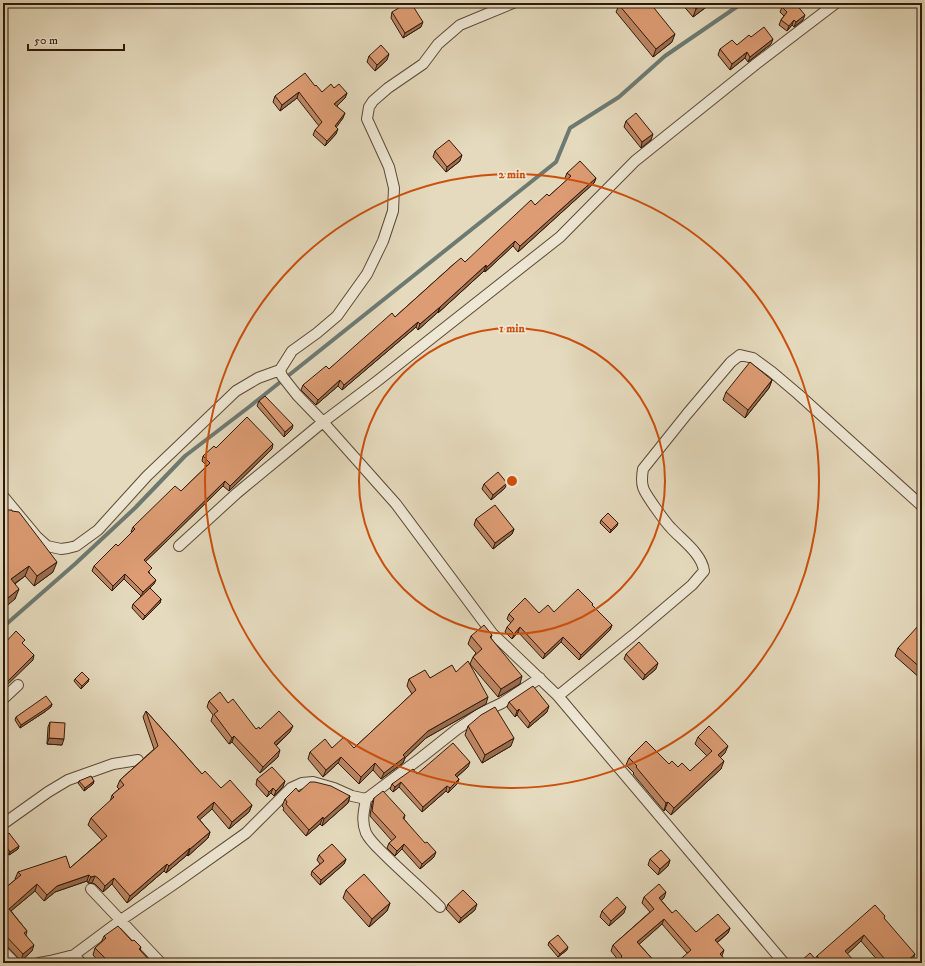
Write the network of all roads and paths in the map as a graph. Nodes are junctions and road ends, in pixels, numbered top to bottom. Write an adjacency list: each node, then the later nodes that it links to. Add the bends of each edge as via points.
1 (513, 3): 3 (street, via 460,25 438,44 423,64 388,88 369,107 367,119 389,167 394,188 393,211 383,241 367,274 337,316 292,351)
2 (836, 3): 4 (street, via 635,161 560,238)
3 (281, 373): 4 (street, via 297,395); 5 (street, via 258,378 236,391 148,476 98,530 76,546 60,549 46,546)
4 (323, 422): 7 (street, via 237,493); 8 (street, via 396,504 492,633)
5 (3, 496)
6 (922, 506): 10 (street, via 772,372 753,358 740,355 731,362 643,469 641,478 643,489 670,527 700,559 704,571 692,585)
7 (179, 546)
8 (540, 678): 10 (street); 13 (street, via 456,730)
9 (18, 685): 11 (street)
10 (558, 696): 24 (street)
11 (3, 699)
12 (138, 760): 14 (street, via 113,764 68,780)
13 (366, 800): 16 (street, via 363,823 369,838); 17 (street, via 313,782 291,788 246,833)
14 (3, 824)
15 (91, 889): 17 (street)
16 (440, 907)
17 (121, 920): 19 (street); 20 (street)
18 (3, 951): 21 (street)
19 (74, 955): 22 (street); 23 (street)
20 (159, 961)
21 (15, 963)
22 (39, 963)
23 (81, 963)
24 (784, 963)

